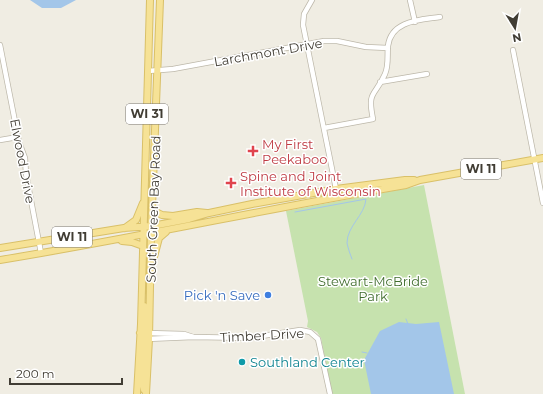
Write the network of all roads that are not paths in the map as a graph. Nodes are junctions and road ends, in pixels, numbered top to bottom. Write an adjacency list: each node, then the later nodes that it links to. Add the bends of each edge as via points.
1 (150, 0): 13 (main road, South Green Bay Road / WI 31)
2 (160, 0): 12 (main road, South Green Bay Road / WI 31)
3 (312, 0): 7 (street, via 303,19)
4 (410, 0): 6 (street)
5 (440, 17): 6 (street)
6 (415, 22): 9 (street, via 396,29)
7 (307, 44): 9 (street, Larchmont Drive, via 337,41 366,47); 12 (street, Larchmont Drive); 16 (street)
8 (0, 45): 11 (street, Elwood Drive)
9 (388, 48): 15 (street, via 387,69)
10 (514, 50): 20 (street)
11 (1, 60): 17 (street, Elwood Drive)
12 (158, 70): 13 (street, Larchmont Drive); 27 (main road, South Green Bay Road / WI 31)
13 (148, 71): 23 (main road, South Green Bay Road / WI 31)
14 (427, 74): 15 (street)
15 (380, 82): 16 (street, via 371,99 373,119)
16 (324, 128): 22 (street)
17 (18, 137): 18 (street); 38 (street, Elwood Drive, via 25,158)
18 (0, 140)
19 (543, 158): 20 (main road, WI 11)
20 (534, 159): 21 (main road, WI 11); 25 (street)
21 (420, 180): 22 (main road, WI 11); 28 (main road, WI 11, via 406,185)
22 (336, 189): 24 (main road, WI 11)
23 (145, 199): 32 (main road, South Green Bay Road / WI 31); 33 (main road, via 136,220)
24 (278, 200): 26 (main road, WI 11); 28 (main road)
25 (543, 203)
26 (252, 204): 29 (main road, WI 11); 30 (main road, via 257,208)
27 (152, 210): 29 (main road, via 162,215 174,216 197,212); 31 (main road, South Green Bay Road / WI 31)
28 (272, 210): 30 (main road, WI 11)
29 (209, 213): 31 (main road, WI 11)
30 (250, 214): 34 (main road, WI 11)
31 (152, 226): 32 (main road, WI 11); 35 (main road, South Green Bay Road / WI 31)
32 (144, 227): 33 (main road, WI 11); 36 (main road, South Green Bay Road / WI 31)
33 (124, 228): 38 (main road, WI 11)
34 (171, 230): 35 (main road, WI 11); 43 (main road, via 159,238)
35 (151, 234): 36 (main road, WI 11); 43 (main road, South Green Bay Road / WI 31)
36 (144, 235): 37 (main road, WI 11); 39 (main road, South Green Bay Road / WI 31)
37 (114, 240): 39 (main road); 41 (main road, WI 11)
38 (39, 242): 40 (main road, WI 11); 41 (street, Elwood Drive)
39 (143, 246): 44 (main road, South Green Bay Road / WI 31)
40 (0, 248)
41 (41, 253): 42 (main road, WI 11)
42 (0, 260)
43 (151, 272): 44 (main road, South Green Bay Road / WI 31)
44 (145, 336): 45 (main road, South Green Bay Road / WI 31); 46 (main road, South Green Bay Road / WI 31); 47 (street, Timber Drive, via 250,338 300,330 310,332 318,339)
45 (137, 393)
46 (146, 394)
47 (330, 394)

